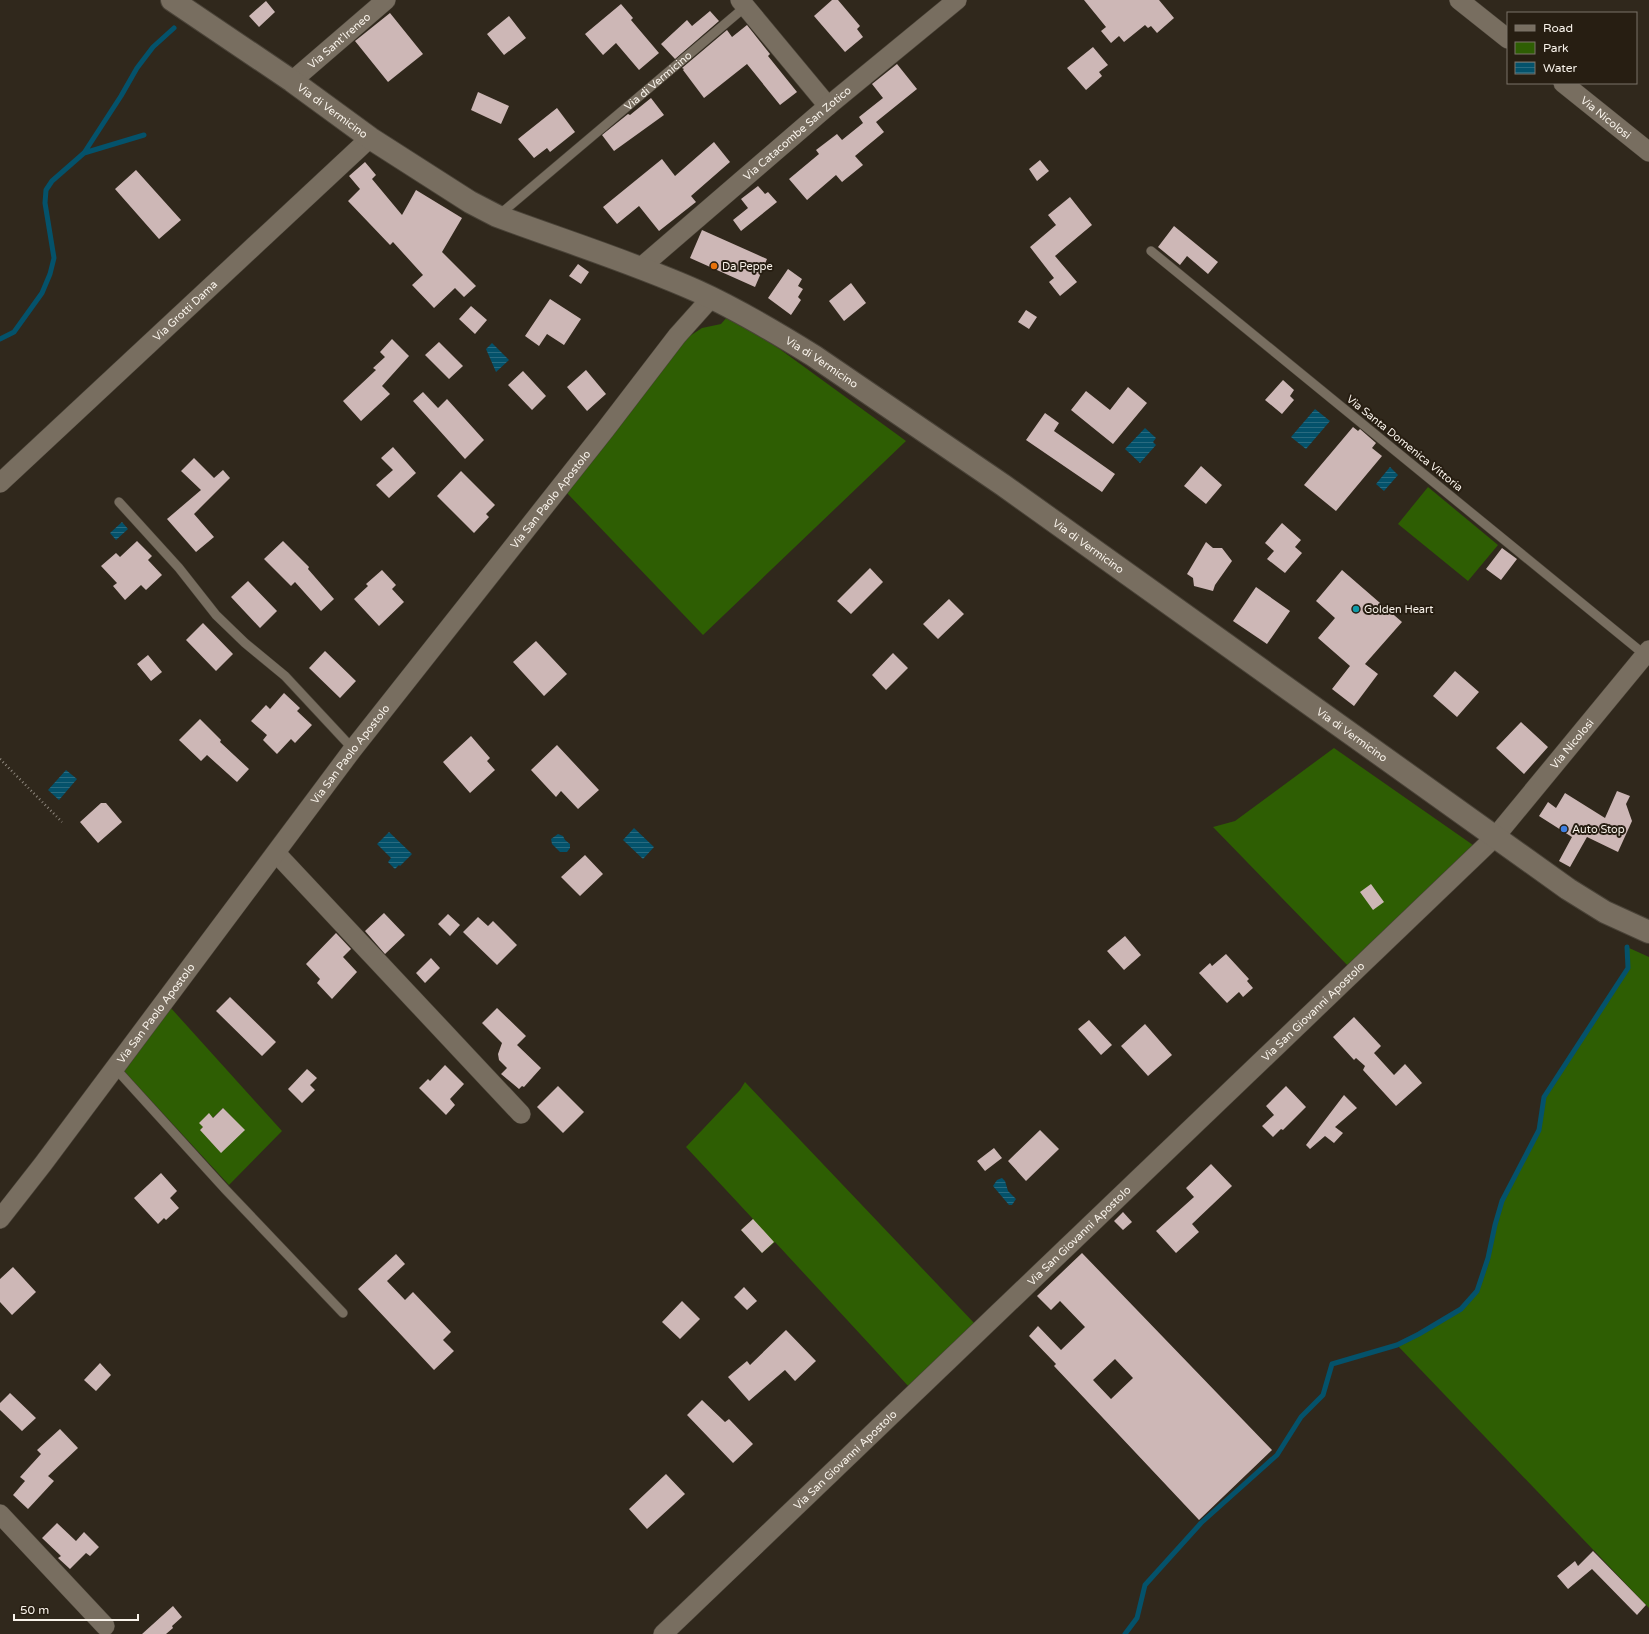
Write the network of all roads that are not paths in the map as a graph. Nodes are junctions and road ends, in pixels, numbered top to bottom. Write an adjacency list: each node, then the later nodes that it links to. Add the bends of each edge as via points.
1 (172, 0): 7 (main road, Via di Vermicino)
2 (386, 0): 7 (street, Via Sant'Ireneo)
3 (957, 0): 9 (street, Via Catacombe San Zotico)
4 (1459, 0): 6 (street)
5 (742, 4): 9 (street); 12 (lane, Via di Vermicino)
6 (1507, 38)
7 (292, 82): 10 (main road, Via di Vermicino)
8 (1563, 84): 11 (street, Via Nicolosi)
9 (828, 106): 14 (street, Via Catacombe San Zotico)
10 (370, 138): 12 (main road, Via di Vermicino, via 470,202); 16 (street, Via Grotti Dama)
11 (1649, 152)
12 (497, 216): 14 (main road, Via di Vermicino)
13 (1151, 250): 18 (lane, Via Santa Domenica Vittoria)
14 (640, 268): 15 (main road, Via di Vermicino)
15 (711, 298): 19 (street, Via San Paolo Apostolo, via 677,336); 20 (main road, Via di Vermicino, via 814,356 996,481)
16 (0, 484)
17 (119, 502): 19 (lane, via 176,565 216,615 245,644 288,679)
18 (1647, 652): 20 (street, Via Nicolosi)
19 (354, 749): 21 (street, Via San Paolo Apostolo)
20 (1495, 837): 22 (main road, Via di Vermicino, via 1579,897); 29 (street, Via San Giovanni Apostolo)
21 (276, 853): 23 (street, Via San Paolo Apostolo); 24 (street)
22 (1649, 932)
23 (115, 1068): 25 (street, Via San Paolo Apostolo); 26 (lane)
24 (521, 1114)
25 (0, 1219)
26 (343, 1313)
27 (0, 1514): 28 (street)
28 (105, 1626)
29 (663, 1634)

